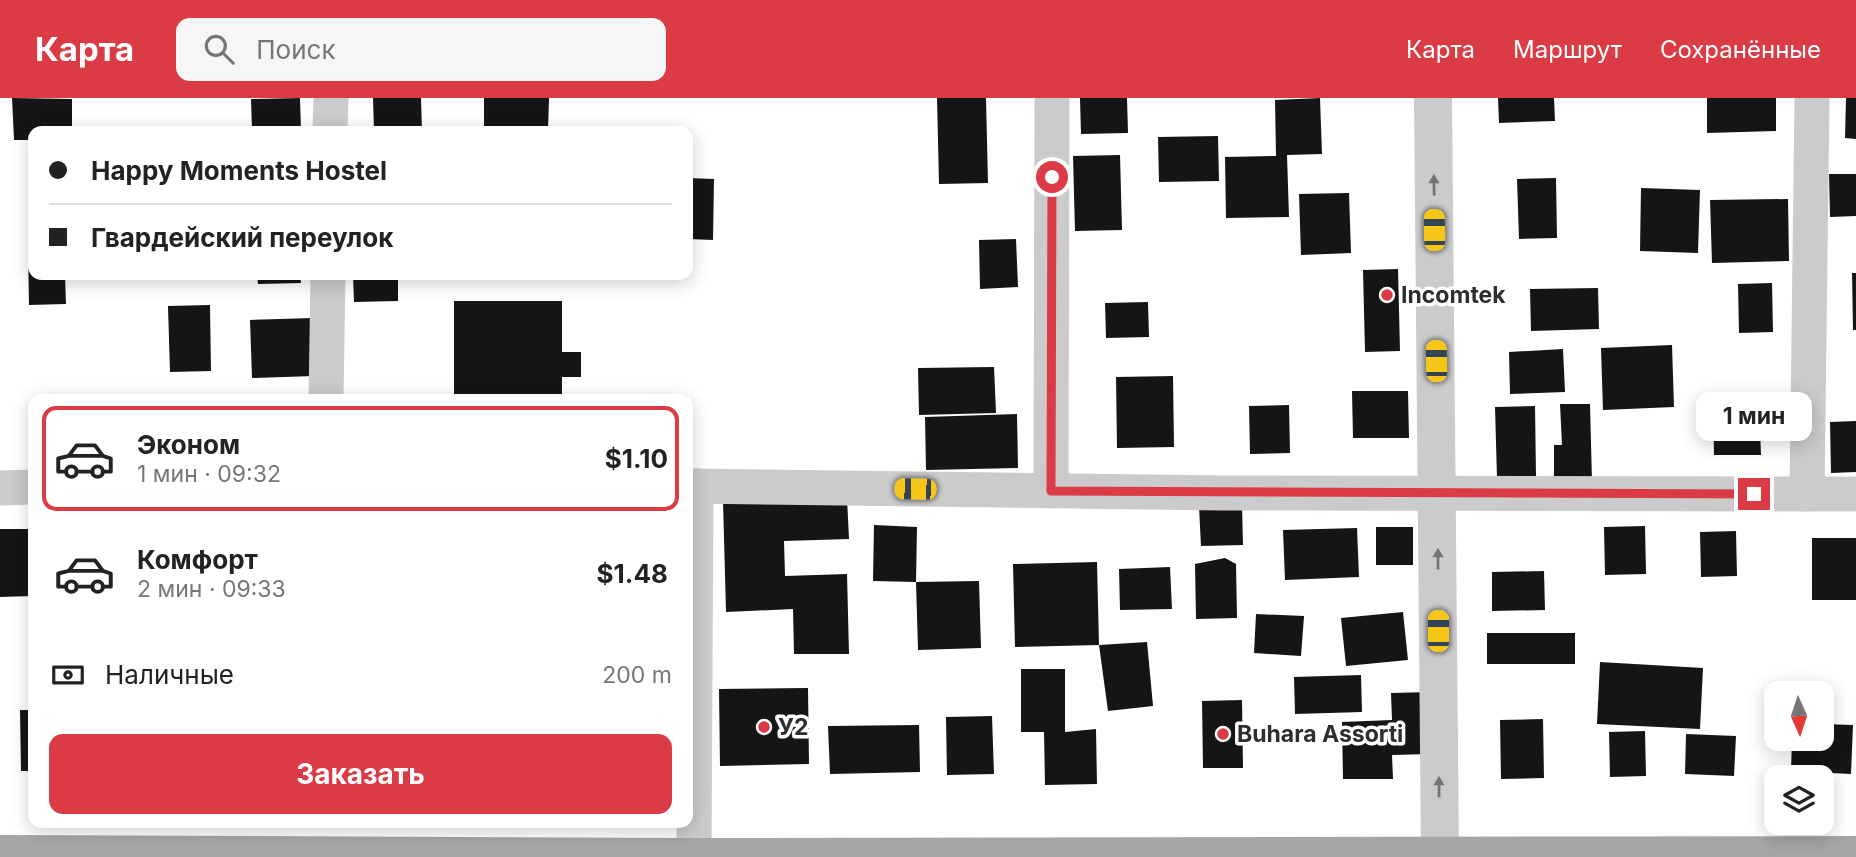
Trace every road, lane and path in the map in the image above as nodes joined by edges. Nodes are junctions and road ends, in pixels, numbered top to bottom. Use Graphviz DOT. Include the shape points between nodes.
graph roads {
  1 [pos="331,98"];
  2 [pos="1052,98"];
  3 [pos="1433,98"];
  4 [pos="1812,98"];
  5 [pos="330,126"];
  6 [pos="328,280"];
  7 [pos="326,394"];
  8 [pos="693,486"];
  9 [pos="28,487"];
  10 [pos="0,488"];
  11 [pos="1051,491"];
  12 [pos="1437,493"];
  13 [pos="1807,494"];
  14 [pos="1856,494"];
  15 [pos="693,672"];
  16 [pos="0,853"];
  17 [pos="1856,855"];
  18 [pos="1440,856"];
  19 [pos="694,857"];
  1 -- 5 [label="street"];
  2 -- 11 [label="street"];
  12 -- 3 [label="street, one-way"];
  4 -- 13 [label="street"];
  6 -- 7 [label="street"];
  8 -- 11 [label="street"];
  9 -- 10 [label="street"];
  11 -- 12 [label="street"];
  12 -- 13 [label="street"];
  18 -- 12 [label="street, one-way"];
  13 -- 14 [label="street"];
  15 -- 19 [label="street"];
  16 -- 19 [label="main road"];
  17 -- 18 [label="main road"];
  18 -- 19 [label="main road"];
}
